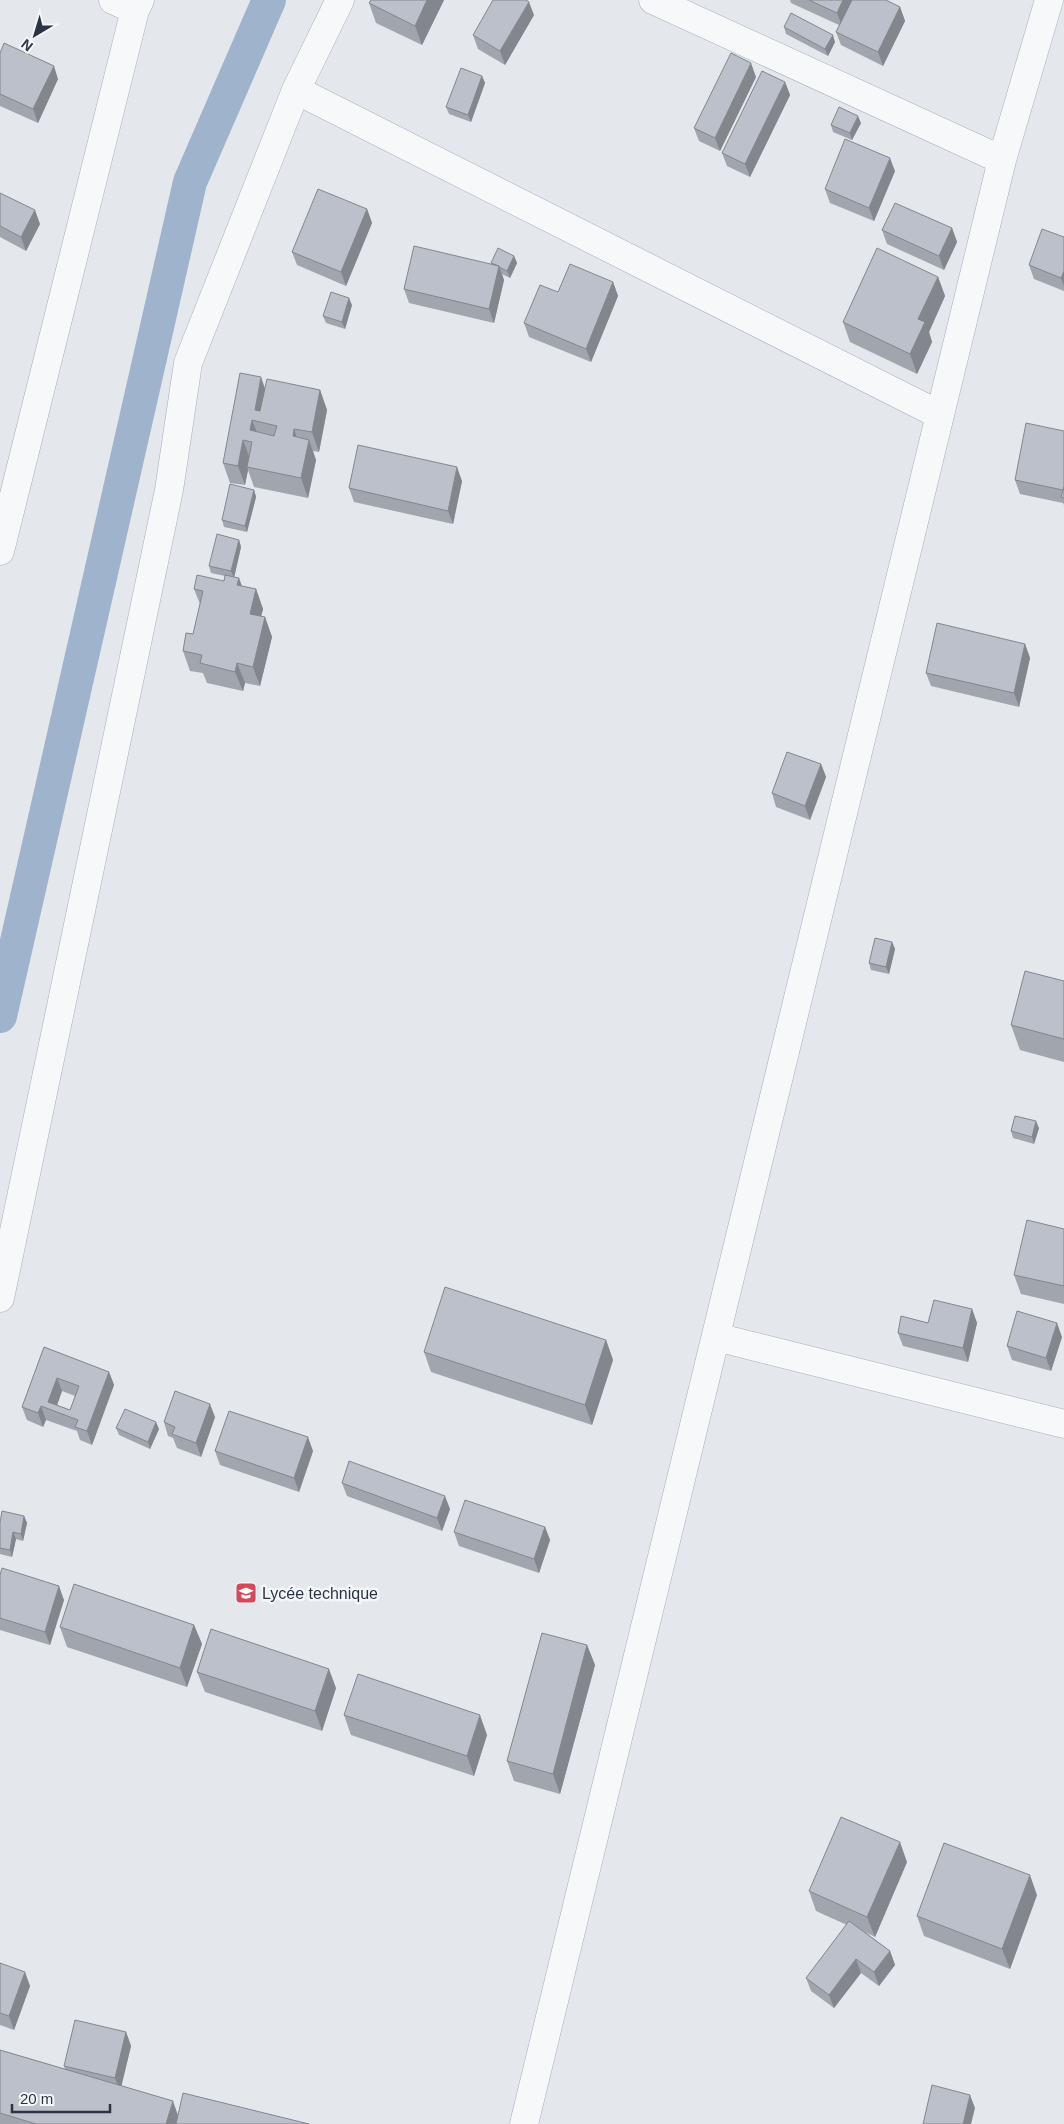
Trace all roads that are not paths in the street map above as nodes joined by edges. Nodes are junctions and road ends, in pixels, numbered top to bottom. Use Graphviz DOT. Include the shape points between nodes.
graph roads {
  1 [pos="340,0"];
  2 [pos="653,0"];
  3 [pos="1050,0"];
  4 [pos="129,3"];
  5 [pos="1064,5"];
  6 [pos="296,90"];
  7 [pos="1002,160"];
  8 [pos="940,415"];
  9 [pos="0,551"];
  10 [pos="0,1298"];
  11 [pos="716,1337"];
  12 [pos="1064,1424"];
  13 [pos="524,2124"];
  1 -- 6 [label="street"];
  2 -- 7 [label="street"];
  3 -- 5 [label="street"];
  3 -- 7 [label="street"];
  4 -- 9 [label="street"];
  6 -- 8 [label="street"];
  6 -- 10 [label="street" via="188,363 169,490"];
  7 -- 8 [label="street"];
  8 -- 11 [label="street"];
  11 -- 12 [label="street"];
  11 -- 13 [label="street"];
}
